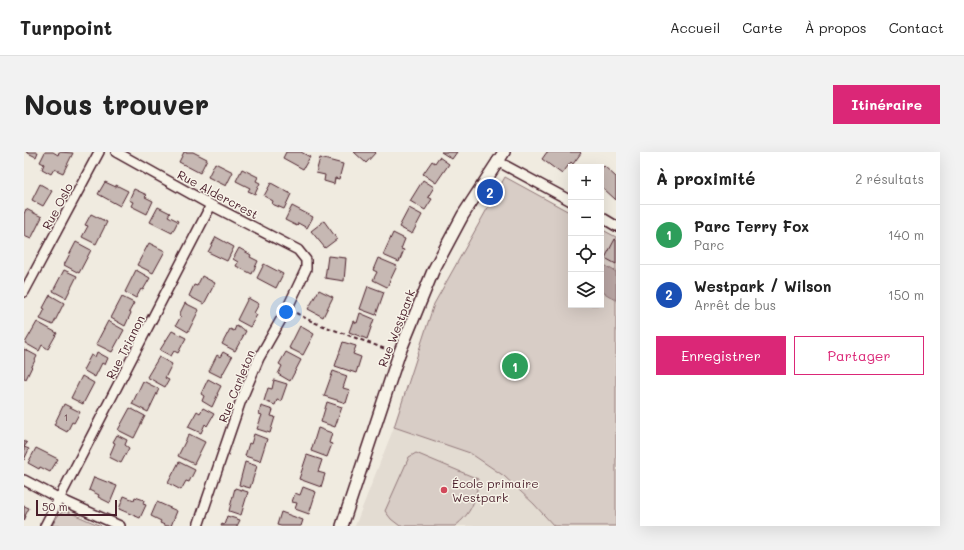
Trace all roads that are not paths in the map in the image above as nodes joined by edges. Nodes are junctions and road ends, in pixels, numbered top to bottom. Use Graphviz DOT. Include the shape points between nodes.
graph roads {
  1 [pos="99,152"];
  2 [pos="116,152"];
  3 [pos="500,156"];
  4 [pos="569,200"];
  5 [pos="211,205"];
  6 [pos="604,219"];
  7 [pos="616,226"];
  8 [pos="306,260"];
  9 [pos="24,292"];
  10 [pos="24,480"];
  11 [pos="60,499"];
  12 [pos="45,526"];
  13 [pos="120,526"];
  14 [pos="198,526"];
  15 [pos="342,526"];
  1 -- 9 [label="street, Rue Oslo"];
  2 -- 5 [label="street, Rue Aldercrest"];
  3 -- 4 [label="street"];
  3 -- 15 [label="street, Rue Westpark" via="463,215 427,284 399,354"];
  5 -- 8 [label="street, Rue Aldercrest" via="298,250"];
  5 -- 11 [label="street, Rue Trianon"];
  6 -- 7 [label="street"];
  8 -- 14 [label="street, Rue Carleton" via="306,269 259,358 240,403"];
  10 -- 11 [label="street"];
  11 -- 12 [label="street"];
  11 -- 13 [label="street"];
}
